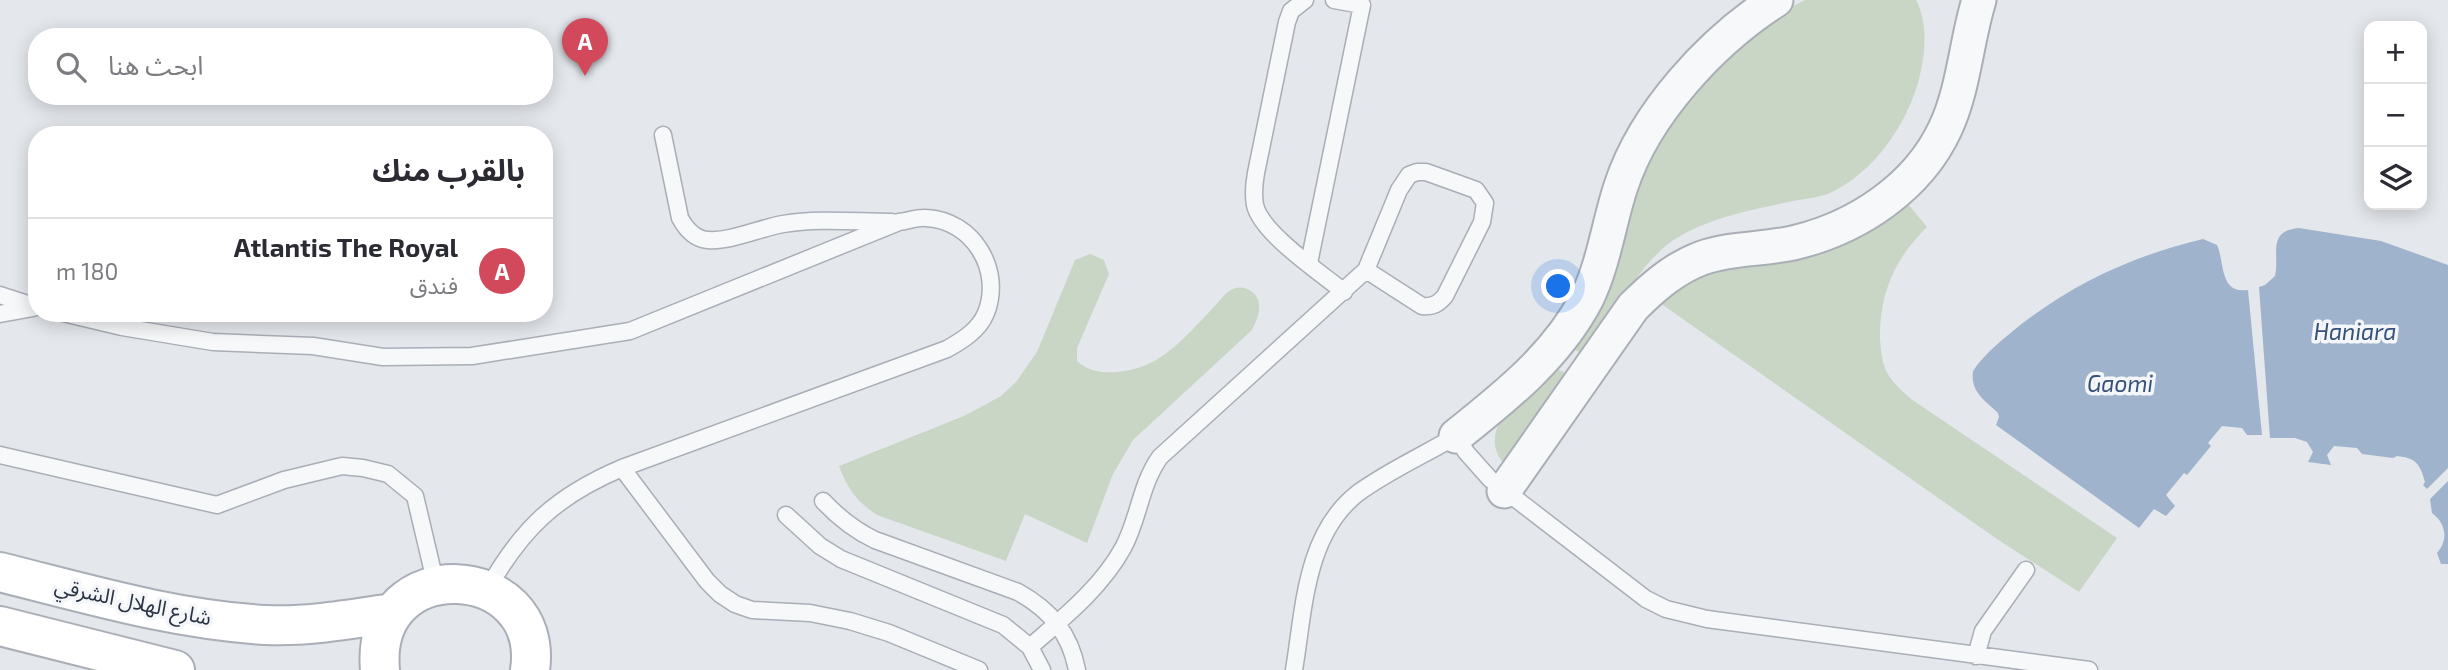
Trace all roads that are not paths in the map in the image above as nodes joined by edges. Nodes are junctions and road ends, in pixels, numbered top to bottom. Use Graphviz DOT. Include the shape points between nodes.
graph roads {
  1 [pos="1305,0"];
  2 [pos="1334,0"];
  3 [pos="1776,0"];
  4 [pos="1979,0"];
  5 [pos="663,135"];
  6 [pos="899,222"];
  7 [pos="1309,263"];
  8 [pos="1366,270"];
  9 [pos="1344,292"];
  10 [pos="0,295"];
  11 [pos="28,304"];
  12 [pos="28,309"];
  13 [pos="0,314"];
  14 [pos="101,322"];
  15 [pos="1551,350"];
  16 [pos="1587,374"];
  17 [pos="1456,436"];
  18 [pos="0,455"];
  19 [pos="622,468"];
  20 [pos="1504,491"];
  21 [pos="823,501"];
  22 [pos="786,515"];
  23 [pos="2026,570"];
  24 [pos="0,572"];
  25 [pos="436,585"];
  26 [pos="487,590"];
  27 [pos="393,613"];
  28 [pos="1058,622"];
  29 [pos="0,626"];
  30 [pos="524,626"];
  31 [pos="1030,648"];
  32 [pos="1976,656"];
  33 [pos="175,670"];
  34 [pos="380,670"];
  35 [pos="530,670"];
  36 [pos="559,670"];
  37 [pos="979,670"];
  38 [pos="1042,670"];
  39 [pos="1077,670"];
  40 [pos="1294,670"];
  41 [pos="2089,670"];
  1 -- 7 [label="lane" via="1291,11 1287,22 1253,190 1255,207 1269,230"];
  2 -- 7 [label="lane" via="1362,5"];
  3 -- 15 [label="street" via="1700,63 1643,139 1622,183 1587,297"];
  4 -- 16 [label="street" via="1946,128 1913,177 1869,213 1834,230 1796,242 1729,250 1676,270 1633,307"];
  5 -- 6 [label="lane" via="680,218 695,236 720,240 820,221"];
  6 -- 14 [label="lane" via="630,331 472,356 383,357 313,346 213,342"];
  6 -- 19 [label="lane" via="926,218 951,224 974,239 988,262 992,288 986,314 970,335 947,349"];
  7 -- 9 [label="lane"];
  8 -- 8 [label="lane" via="1409,175 1426,172 1469,186 1482,196 1482,222 1440,302 1422,306"];
  8 -- 9 [label="lane"];
  9 -- 28 [label="lane" via="1160,457 1146,480 1124,547 1110,569"];
  10 -- 11 [label="lane"];
  12 -- 13 [label="lane"];
  15 -- 16 [label="street"];
  15 -- 17 [label="street" via="1510,392"];
  16 -- 20 [label="street"];
  17 -- 20 [label="lane" via="1477,466"];
  17 -- 40 [label="lane" via="1358,493 1333,519 1311,569"];
  18 -- 25 [label="lane" via="217,505 284,480 342,466 388,474 415,496"];
  19 -- 26 [label="lane" via="580,488 527,530"];
  19 -- 37 [label="lane" via="707,581 735,604 850,621"];
  20 -- 32 [label="lane" via="1646,599 1666,609 1707,619"];
  21 -- 28 [label="lane" via="839,518 875,541 1018,592"];
  22 -- 31 [label="lane" via="841,559 1003,625"];
  23 -- 32 [label="lane" via="1983,631"];
  24 -- 27 [label="main road, شارع الهلال الشرقي" via="206,620 269,625"];
  25 -- 26 [label="main road" via="453,582"];
  25 -- 27 [label="main road"];
  26 -- 30 [label="main road" via="502,599"];
  27 -- 34 [label="main road" via="383,632"];
  28 -- 31 [label="lane"];
  28 -- 39 [label="lane"];
  29 -- 33 [label="main road"];
  30 -- 35 [label="main road"];
  30 -- 36 [label="main road"];
  31 -- 38 [label="lane"];
  32 -- 41 [label="lane"];
}
